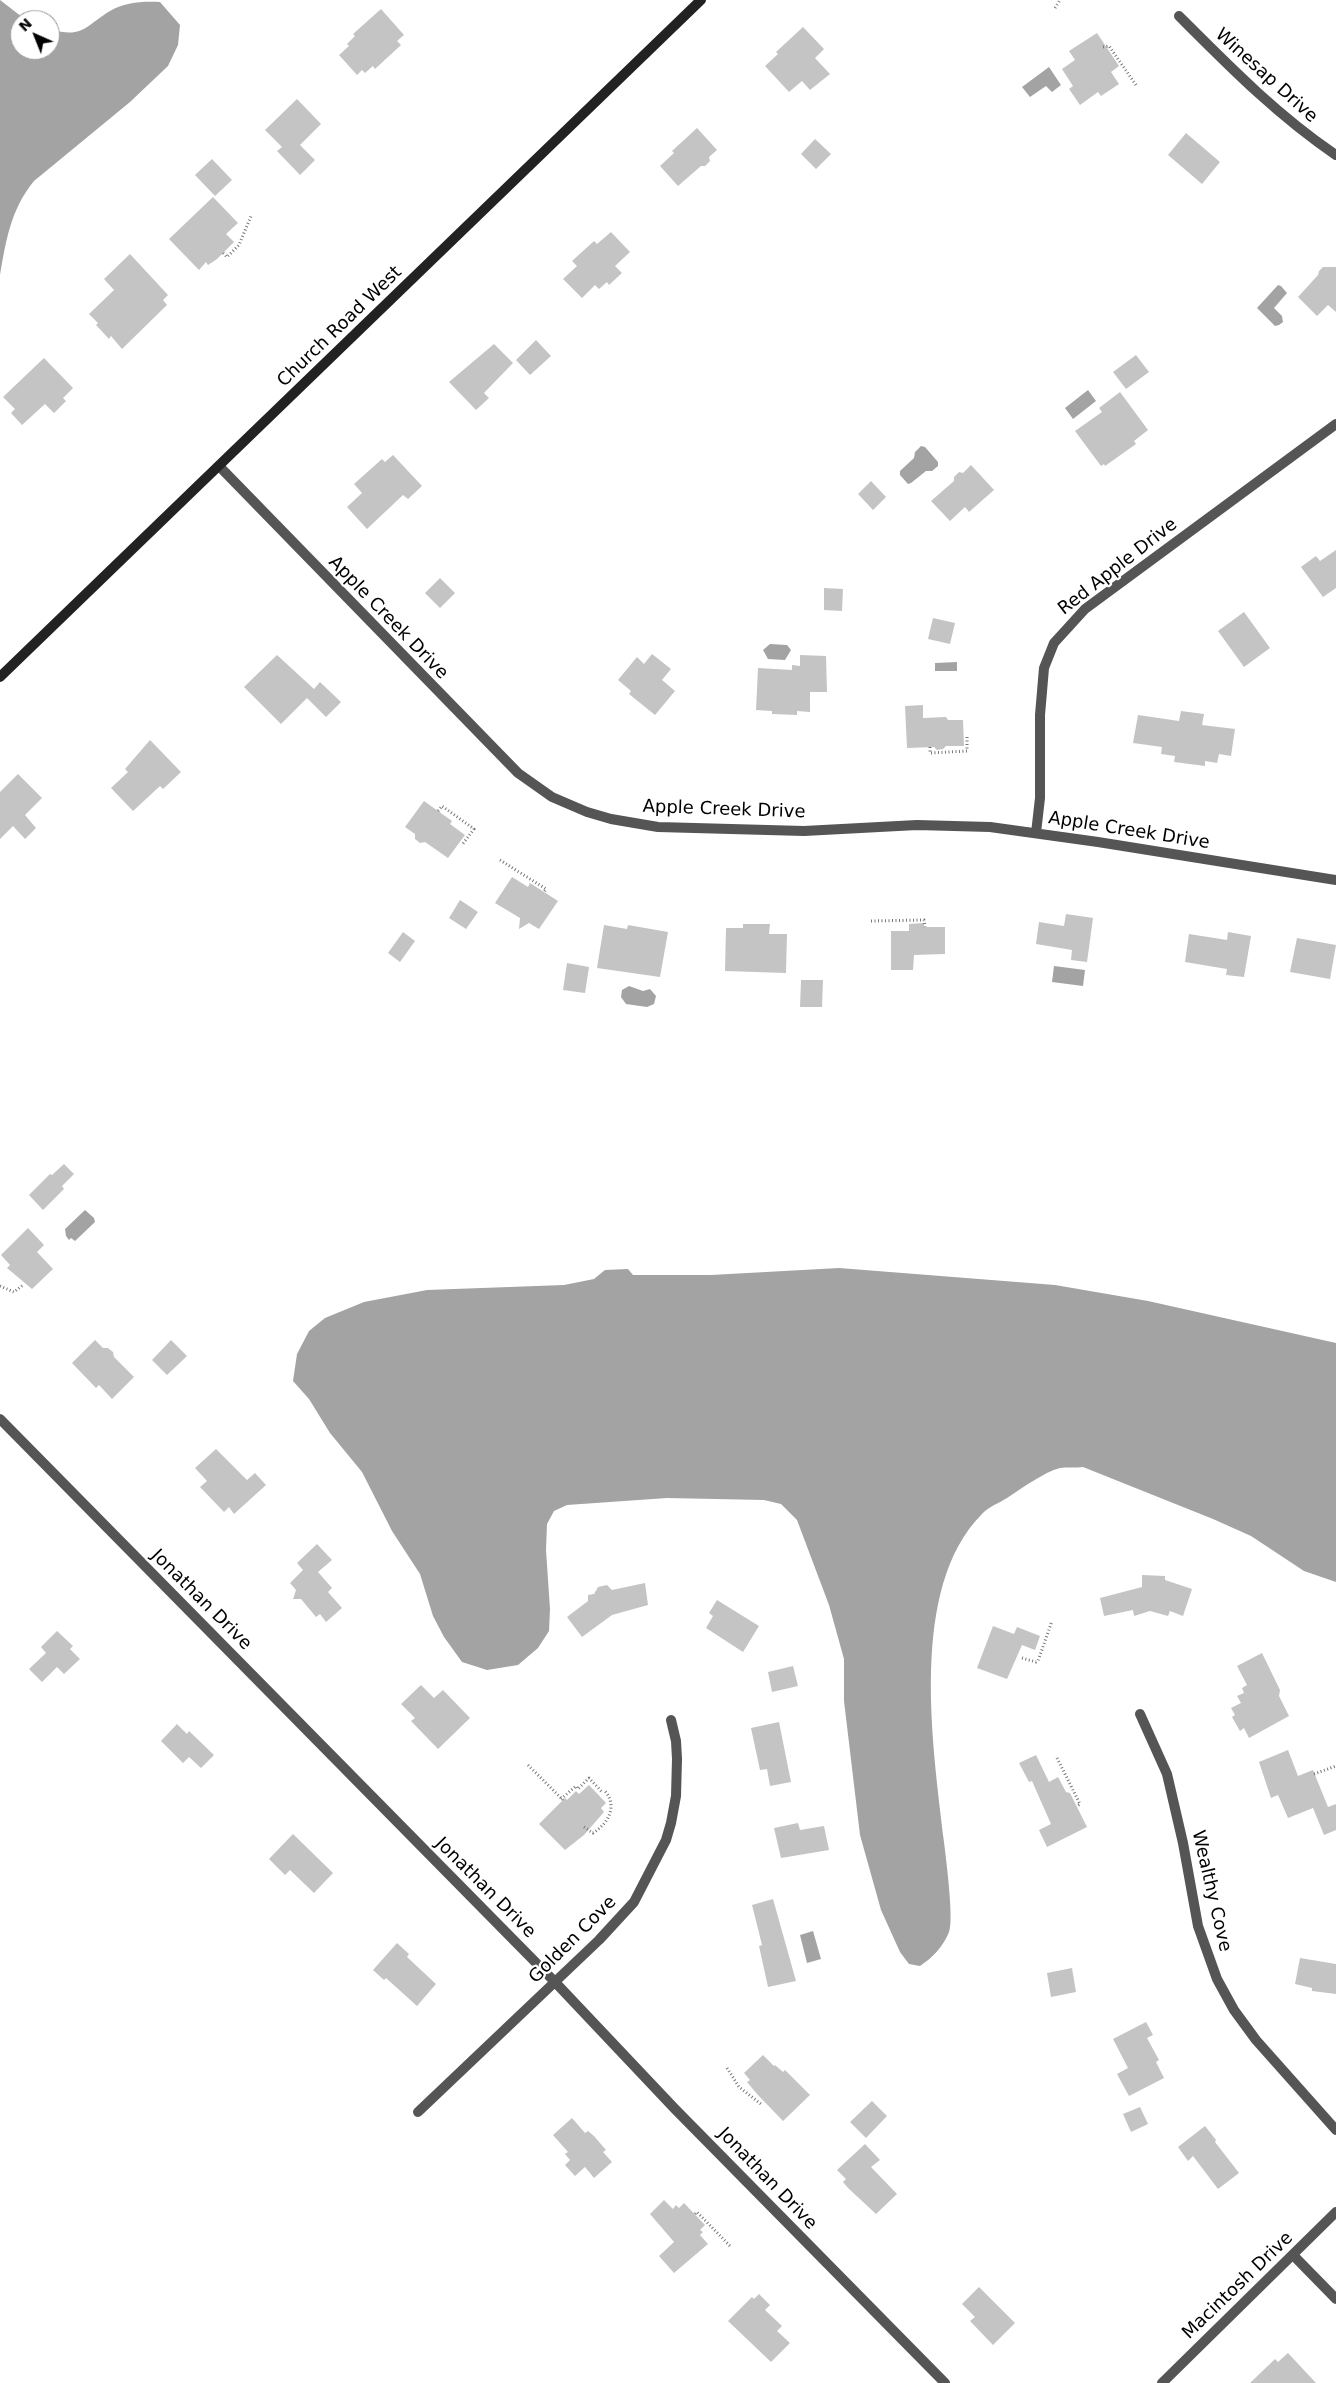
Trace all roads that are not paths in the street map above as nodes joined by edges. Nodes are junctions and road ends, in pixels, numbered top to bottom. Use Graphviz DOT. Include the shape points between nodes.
graph roads {
  1 [pos="702,0"];
  2 [pos="1179,16"];
  3 [pos="1336,155"];
  4 [pos="1336,424"];
  5 [pos="219,466"];
  6 [pos="0,677"];
  7 [pos="1036,833"];
  8 [pos="1336,880"];
  9 [pos="0,1418"];
  10 [pos="1140,1714"];
  11 [pos="671,1720"];
  12 [pos="554,1981"];
  13 [pos="418,2112"];
  14 [pos="1336,2130"];
  15 [pos="1336,2212"];
  16 [pos="1293,2255"];
  17 [pos="1336,2299"];
  18 [pos="945,2383"];
  19 [pos="1162,2383"];
  1 -- 5 [label="street, Church Road West"];
  2 -- 3 [label="street, Winesap Drive" via="1264,101"];
  4 -- 7 [label="street, Red Apple Drive" via="1085,608 1063,630 1048,655 1042,681 1040,798"];
  5 -- 6 [label="street, Church Road West"];
  5 -- 7 [label="street, Apple Creek Drive" via="496,753 539,790 569,805 611,819 683,828 804,831 955,825"];
  7 -- 8 [label="street, Apple Creek Drive"];
  9 -- 12 [label="street, Jonathan Drive"];
  10 -- 14 [label="street, Wealthy Cove" via="1166,1774 1198,1926 1217,1979 1250,2032"];
  11 -- 12 [label="street, Golden Cove" via="676,1741 677,1781 666,1840 634,1902"];
  12 -- 13 [label="street, Golden Cove"];
  12 -- 18 [label="street, Jonathan Drive" via="675,2109"];
  15 -- 16 [label="street, Macintosh Drive"];
  16 -- 17 [label="street"];
  16 -- 19 [label="street, Macintosh Drive"];
}
